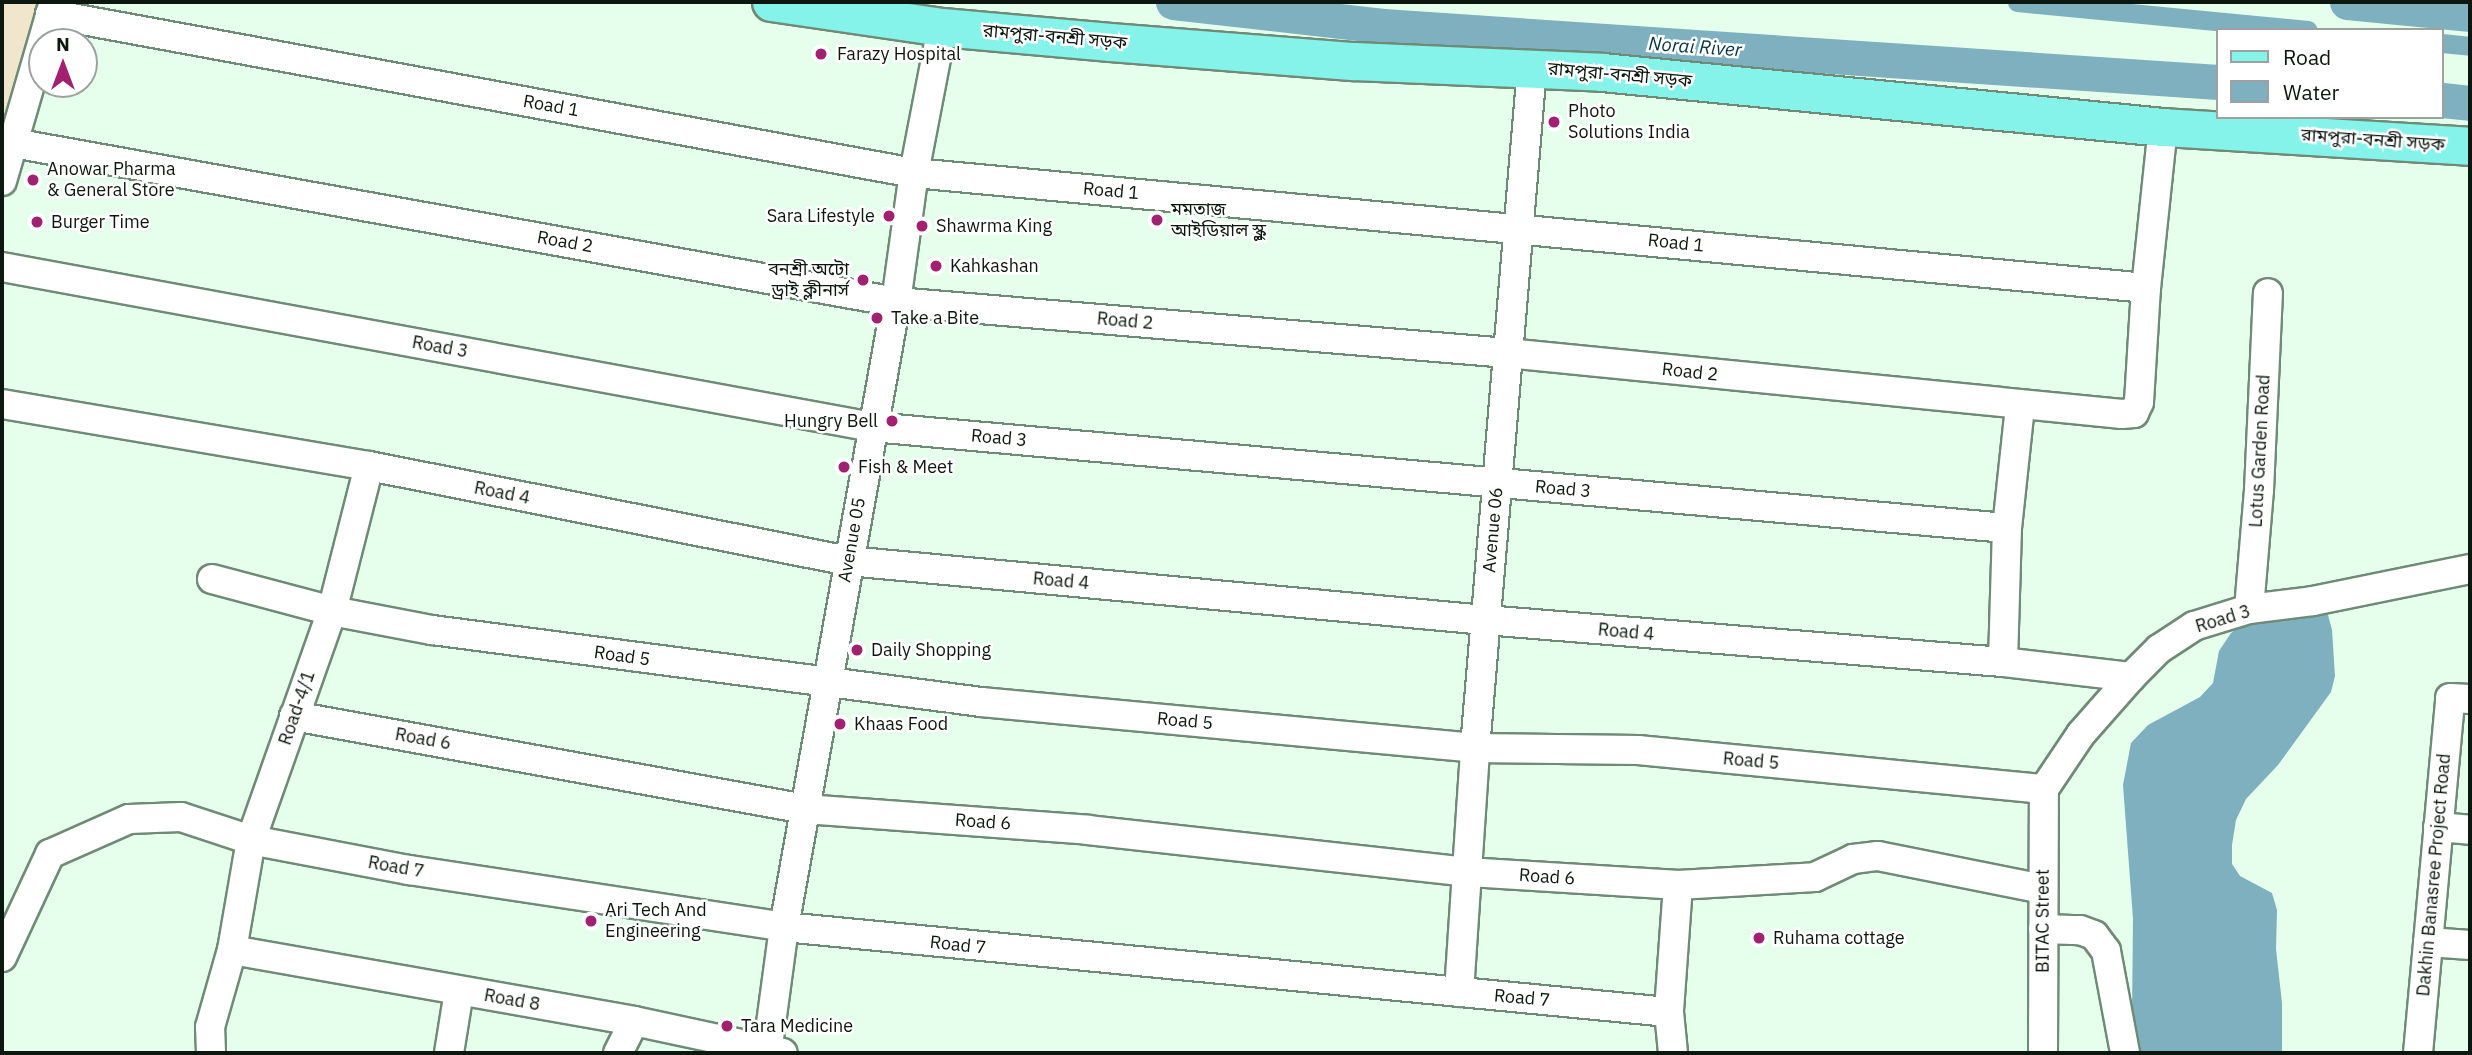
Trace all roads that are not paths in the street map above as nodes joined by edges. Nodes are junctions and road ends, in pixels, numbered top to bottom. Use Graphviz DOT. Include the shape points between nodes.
graph roads {
  1 [pos="771,2"];
  2 [pos="52,8"];
  3 [pos="942,27"];
  4 [pos="1532,68"];
  5 [pos="2163,127"];
  6 [pos="7,142"];
  7 [pos="2470,146"];
  8 [pos="914,173"];
  9 [pos="2,181"];
  10 [pos="1520,228"];
  11 [pos="2,267"];
  12 [pos="2146,289"];
  13 [pos="2268,293"];
  14 [pos="897,302"];
  15 [pos="1507,353"];
  16 [pos="2,404"];
  17 [pos="2020,406"];
  18 [pos="872,427"];
  19 [pos="369,466"];
  20 [pos="1496,484"];
  21 [pos="2007,528"];
  22 [pos="848,561"];
  23 [pos="2470,569"];
  24 [pos="212,579"];
  25 [pos="2249,609"];
  26 [pos="332,611"];
  27 [pos="1485,620"];
  28 [pos="2003,662"];
  29 [pos="2131,677"];
  30 [pos="828,684"];
  31 [pos="2460,698"];
  32 [pos="294,716"];
  33 [pos="1475,748"];
  34 [pos="2043,789"];
  35 [pos="805,809"];
  36 [pos="2438,827"];
  37 [pos="2470,830"];
  38 [pos="251,840"];
  39 [pos="1467,872"];
  40 [pos="1678,885"];
  41 [pos="2043,889"];
  42 [pos="784,927"];
  43 [pos="2043,929"];
  44 [pos="2428,942"];
  45 [pos="2470,945"];
  46 [pos="236,952"];
  47 [pos="2,957"];
  48 [pos="460,991"];
  49 [pos="1459,992"];
  50 [pos="1669,1012"];
  51 [pos="634,1021"];
  52 [pos="2425,1052"];
  53 [pos="211,1053"];
  54 [pos="449,1053"];
  55 [pos="618,1053"];
  56 [pos="772,1053"];
  57 [pos="1672,1053"];
  58 [pos="2043,1053"];
  59 [pos="2125,1053"];
  1 -- 3 [label="main road, রামপুরা-বনশ্রী সড়ক"];
  2 -- 6 [label="street"];
  2 -- 8 [label="street, Road 1"];
  3 -- 4 [label="main road, রামপুরা-বনশ্রী সড়ক" via="1354,61"];
  3 -- 8 [label="street, Avenue 05"];
  4 -- 5 [label="main road, রামপুরা-বনশ্রী সড়ক"];
  4 -- 10 [label="street, Avenue 06"];
  5 -- 7 [label="main road, রামপুরা-বনশ্রী সড়ক"];
  5 -- 12 [label="street"];
  6 -- 9 [label="street"];
  6 -- 14 [label="street, Road 2"];
  8 -- 10 [label="street, Road 1"];
  8 -- 14 [label="street, Avenue 05"];
  10 -- 12 [label="street, Road 1"];
  10 -- 15 [label="street, Avenue 06"];
  11 -- 18 [label="street, Road 3"];
  12 -- 17 [label="street, Road 2" via="2139,402 2134,413"];
  13 -- 25 [label="street, Lotus Garden Road"];
  14 -- 15 [label="street, Road 2"];
  14 -- 18 [label="street, Avenue 05"];
  15 -- 17 [label="street, Road 2"];
  15 -- 20 [label="street, Avenue 06"];
  16 -- 19 [label="street, Road 4"];
  17 -- 21 [label="street"];
  18 -- 20 [label="street, Road 3"];
  18 -- 22 [label="street, Avenue 05"];
  19 -- 22 [label="street, Road 4"];
  19 -- 26 [label="street, Road-4/1"];
  20 -- 21 [label="street, Road 3"];
  20 -- 27 [label="street, Avenue 06"];
  21 -- 28 [label="street"];
  22 -- 27 [label="street, Road 4"];
  22 -- 30 [label="street, Avenue 05"];
  23 -- 25 [label="street, Road 3" via="2313,601"];
  24 -- 26 [label="street, Road 5"];
  25 -- 29 [label="street, Road 3" via="2194,626 2159,649"];
  26 -- 30 [label="street, Road 5" via="432,630"];
  26 -- 32 [label="street, Road-4/1"];
  27 -- 28 [label="street, Road 4"];
  27 -- 33 [label="street, Avenue 06"];
  28 -- 29 [label="street, Road 4"];
  29 -- 34 [label="street, Road 3" via="2081,734"];
  30 -- 33 [label="street, Road 5"];
  30 -- 35 [label="street, Avenue 05"];
  31 -- 36 [label="street, Dakhin Banasree Project Road"];
  32 -- 35 [label="street, Road 6"];
  32 -- 38 [label="street, Road-4/1"];
  33 -- 34 [label="street, Road 5" via="1637,750"];
  33 -- 39 [label="street, Avenue 06"];
  34 -- 41 [label="street, BITAC Street"];
  35 -- 39 [label="street, Road 6" via="1088,830"];
  35 -- 42 [label="street, Avenue 05"];
  36 -- 37 [label="street"];
  36 -- 44 [label="street, Dakhin Banasree Project Road"];
  38 -- 42 [label="street, Road 7" via="409,870"];
  38 -- 46 [label="street, Road-4/1"];
  38 -- 47 [label="street, Road 7" via="181,817 129,819 50,854"];
  39 -- 40 [label="street, Road 6"];
  39 -- 49 [label="street, Avenue 06"];
  40 -- 41 [label="street, Road 6" via="1815,877 1853,859 1878,856"];
  40 -- 50 [label="street"];
  41 -- 43 [label="street, BITAC Street"];
  42 -- 49 [label="street, Road 7"];
  42 -- 56 [label="street, Avenue 05"];
  43 -- 58 [label="street, BITAC Street"];
  43 -- 59 [label="street" via="2080,930 2094,935 2106,950"];
  44 -- 45 [label="street"];
  44 -- 52 [label="street, Dakhin Banasree Project Road"];
  46 -- 48 [label="street, Road 8"];
  46 -- 53 [label="street, Road-4/1" via="210,1027"];
  48 -- 51 [label="street, Road 8"];
  48 -- 54 [label="street"];
  49 -- 50 [label="street, Road 7"];
  50 -- 57 [label="street"];
  51 -- 55 [label="street"];
  51 -- 56 [label="street, Road 8"];
}
